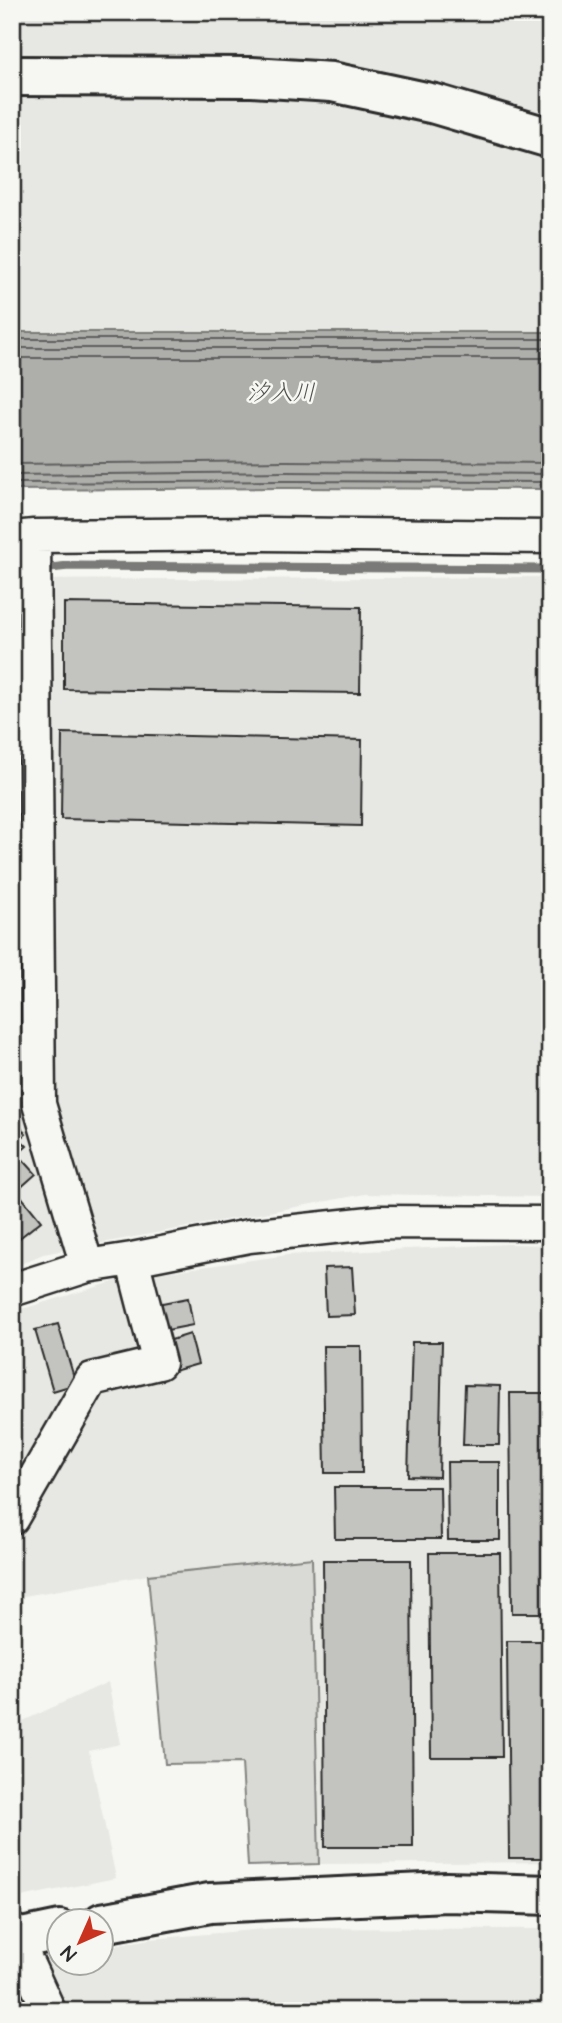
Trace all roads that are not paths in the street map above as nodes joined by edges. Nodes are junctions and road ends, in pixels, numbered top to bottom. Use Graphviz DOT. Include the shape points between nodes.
graph roads {
  1 [pos="12,76"];
  2 [pos="550,138"];
  3 [pos="23,537"];
  4 [pos="550,537"];
  5 [pos="550,1223"];
  6 [pos="132,1259"];
  7 [pos="87,1266"];
  8 [pos="12,1290"];
  9 [pos="12,1518"];
  10 [pos="550,1895"];
  11 [pos="116,1920"];
  12 [pos="46,1932"];
  13 [pos="13,1936"];
  14 [pos="49,2011"];
  1 -- 2 [label="street" via="332,82 435,104"];
  3 -- 4 [label="street"];
  3 -- 7 [label="street" via="34,583 39,1104"];
  5 -- 6 [label="street" via="380,1222 249,1236"];
  6 -- 7 [label="street"];
  6 -- 9 [label="street" via="159,1363 92,1379"];
  7 -- 8 [label="street"];
  10 -- 11 [label="street" via="447,1892 210,1903"];
  12 -- 13 [label="street"];
  13 -- 14 [label="street"];
}
